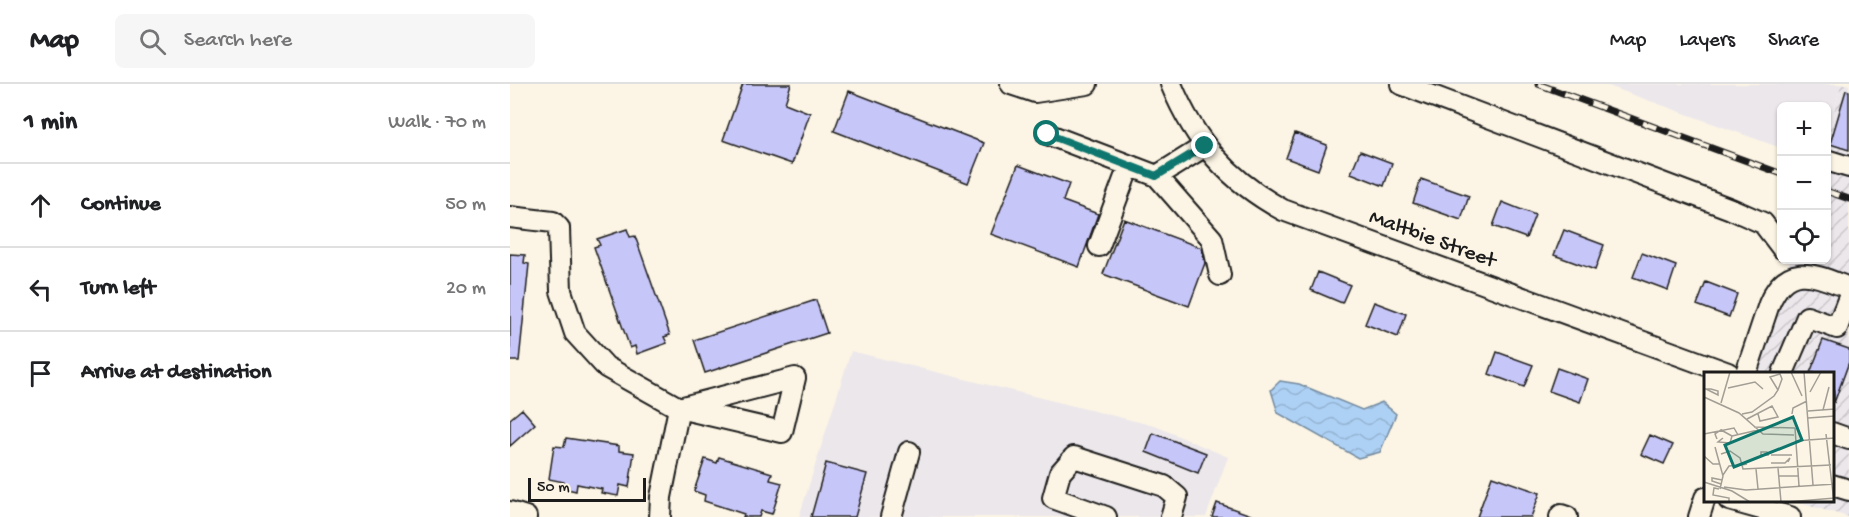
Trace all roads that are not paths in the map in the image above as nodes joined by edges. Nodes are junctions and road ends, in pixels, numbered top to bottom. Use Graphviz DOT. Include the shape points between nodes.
graph roads {
  1 [pos="1011,84"];
  2 [pos="1087,84"];
  3 [pos="1171,84"];
  4 [pos="1401,84"];
  5 [pos="1047,134"];
  6 [pos="1205,146"];
  7 [pos="1831,161"];
  8 [pos="1130,166"];
  9 [pos="1849,167"];
  10 [pos="1156,176"];
  11 [pos="510,217"];
  12 [pos="1777,242"];
  13 [pos="1099,246"];
  14 [pos="1789,268"];
  15 [pos="1220,275"];
  16 [pos="1849,288"];
  17 [pos="1849,297"];
  18 [pos="1843,330"];
  19 [pos="1725,372"];
  20 [pos="1746,372"];
  21 [pos="1783,372"];
  22 [pos="679,408"];
  23 [pos="1834,433"];
  24 [pos="1849,439"];
  25 [pos="909,453"];
  26 [pos="1834,485"];
  27 [pos="1849,489"];
  28 [pos="1704,501"];
  29 [pos="1732,502"];
  30 [pos="510,512"];
  31 [pos="526,517"];
  32 [pos="660,517"];
  33 [pos="891,517"];
  34 [pos="1106,517"];
  35 [pos="1171,517"];
  36 [pos="1560,517"];
  37 [pos="1567,517"];
  38 [pos="1699,517"];
  39 [pos="1790,517"];
  1 -- 2 [label="street" via="1035,92"];
  3 -- 6 [label="street, Maltbie Street"];
  4 -- 12 [label="street" via="1731,209 1763,224"];
  5 -- 8 [label="street"];
  6 -- 10 [label="street"];
  6 -- 19 [label="street, Maltbie Street" via="1247,189 1283,210"];
  7 -- 9 [label="street"];
  8 -- 10 [label="street"];
  8 -- 13 [label="street"];
  10 -- 15 [label="street" via="1212,239"];
  11 -- 22 [label="street" via="553,222 559,228 561,291 575,333 606,368"];
  14 -- 16 [label="street"];
  14 -- 20 [label="street" via="1773,294"];
  17 -- 18 [label="street"];
  18 -- 21 [label="street" via="1807,317"];
  22 -- 22 [label="street" via="782,432 795,378 690,406"];
  22 -- 32 [label="street"];
  23 -- 24 [label="street"];
  25 -- 33 [label="street"];
  26 -- 27 [label="street"];
  28 -- 38 [label="street"];
  29 -- 39 [label="street"];
  30 -- 31 [label="street"];
  34 -- 35 [label="street" via="1053,498 1060,473 1074,457 1164,486 1177,497"];
  36 -- 37 [label="street"];
}
